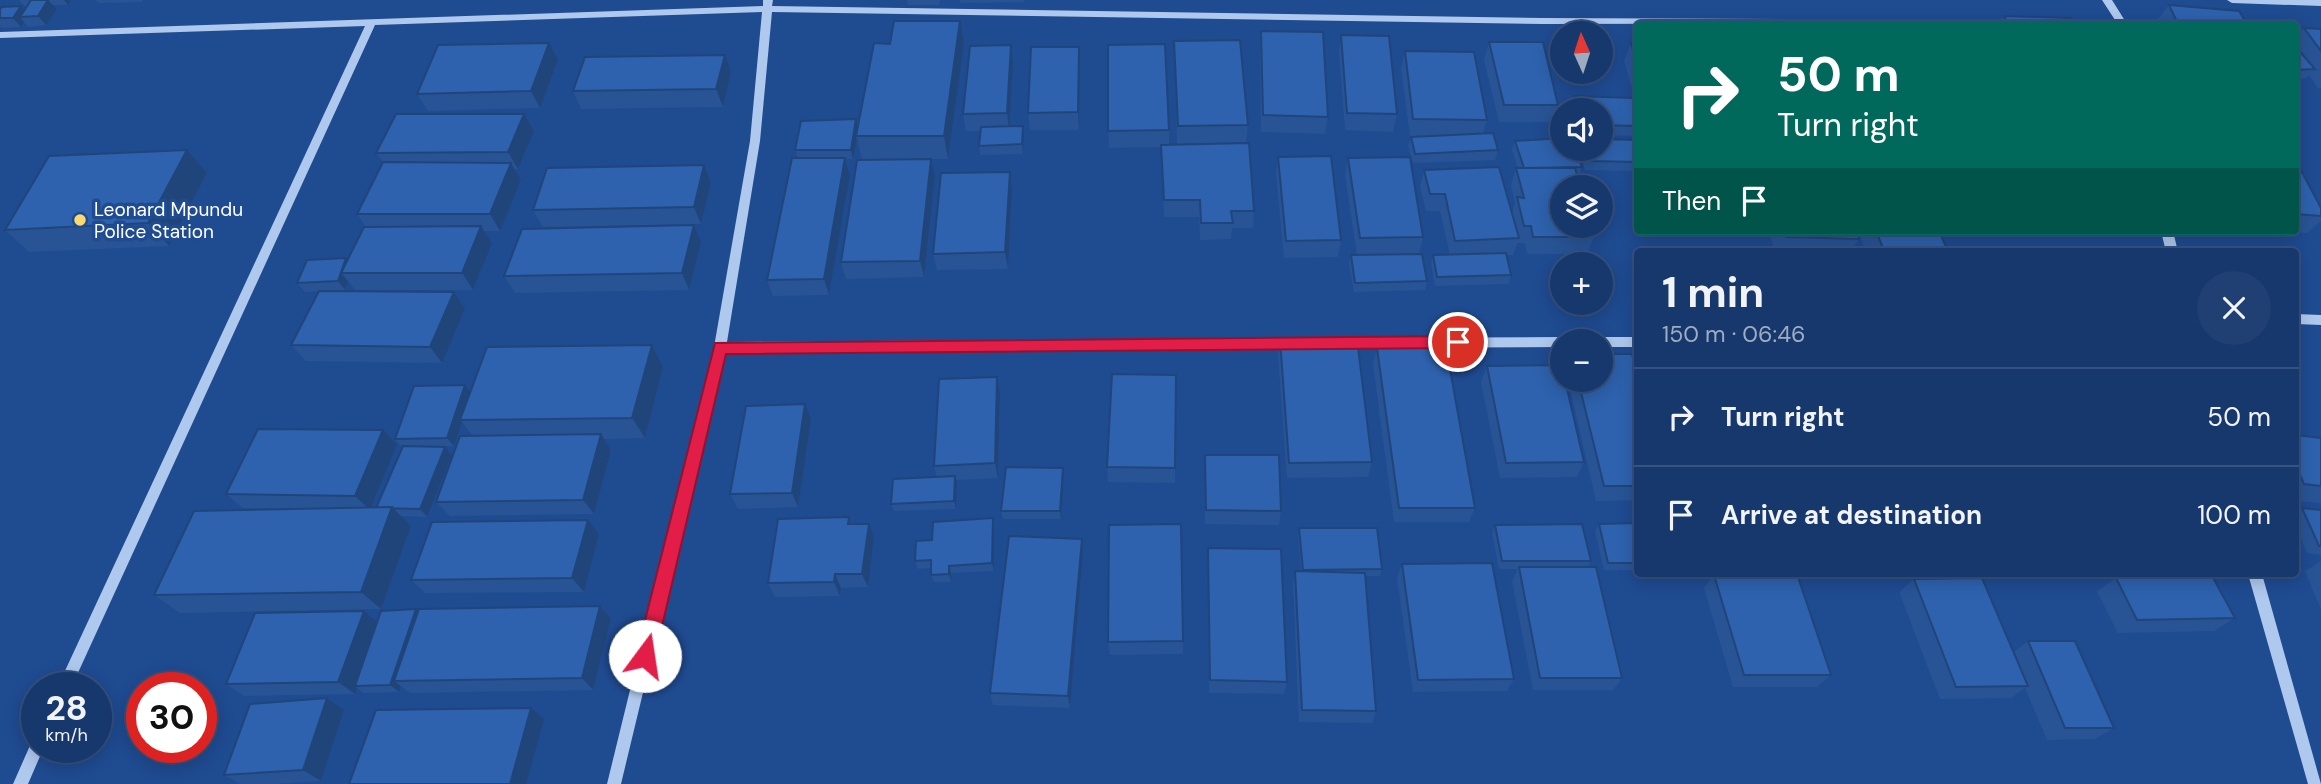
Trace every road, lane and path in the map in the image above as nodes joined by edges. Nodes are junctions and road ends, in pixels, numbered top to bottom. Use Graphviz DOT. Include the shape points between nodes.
graph roads {
  1 [pos="2107,0"];
  2 [pos="2232,0"];
  3 [pos="2321,3"];
  4 [pos="767,5"];
  5 [pos="1634,21"];
  6 [pos="2120,21"];
  7 [pos="371,24"];
  8 [pos="0,35"];
  9 [pos="2299,319"];
  10 [pos="2321,320"];
  11 [pos="1550,342"];
  12 [pos="1613,342"];
  13 [pos="1634,342"];
  14 [pos="1303,343"];
  15 [pos="1331,343"];
  16 [pos="720,347"];
  17 [pos="2256,577"];
  18 [pos="71,672"];
  19 [pos="29,763"];
  20 [pos="2316,779"];
  21 [pos="20,784"];
  22 [pos="614,784"];
  1 -- 6 [label="street"];
  2 -- 3 [label="street"];
  4 -- 5 [label="street"];
  4 -- 7 [label="street"];
  4 -- 16 [label="street" via="755,141"];
  7 -- 8 [label="street"];
  7 -- 18 [label="street"];
  9 -- 10 [label="street"];
  11 -- 15 [label="street"];
  12 -- 13 [label="street"];
  14 -- 16 [label="street"];
  16 -- 22 [label="street"];
  17 -- 20 [label="street"];
  19 -- 21 [label="street"];
}
